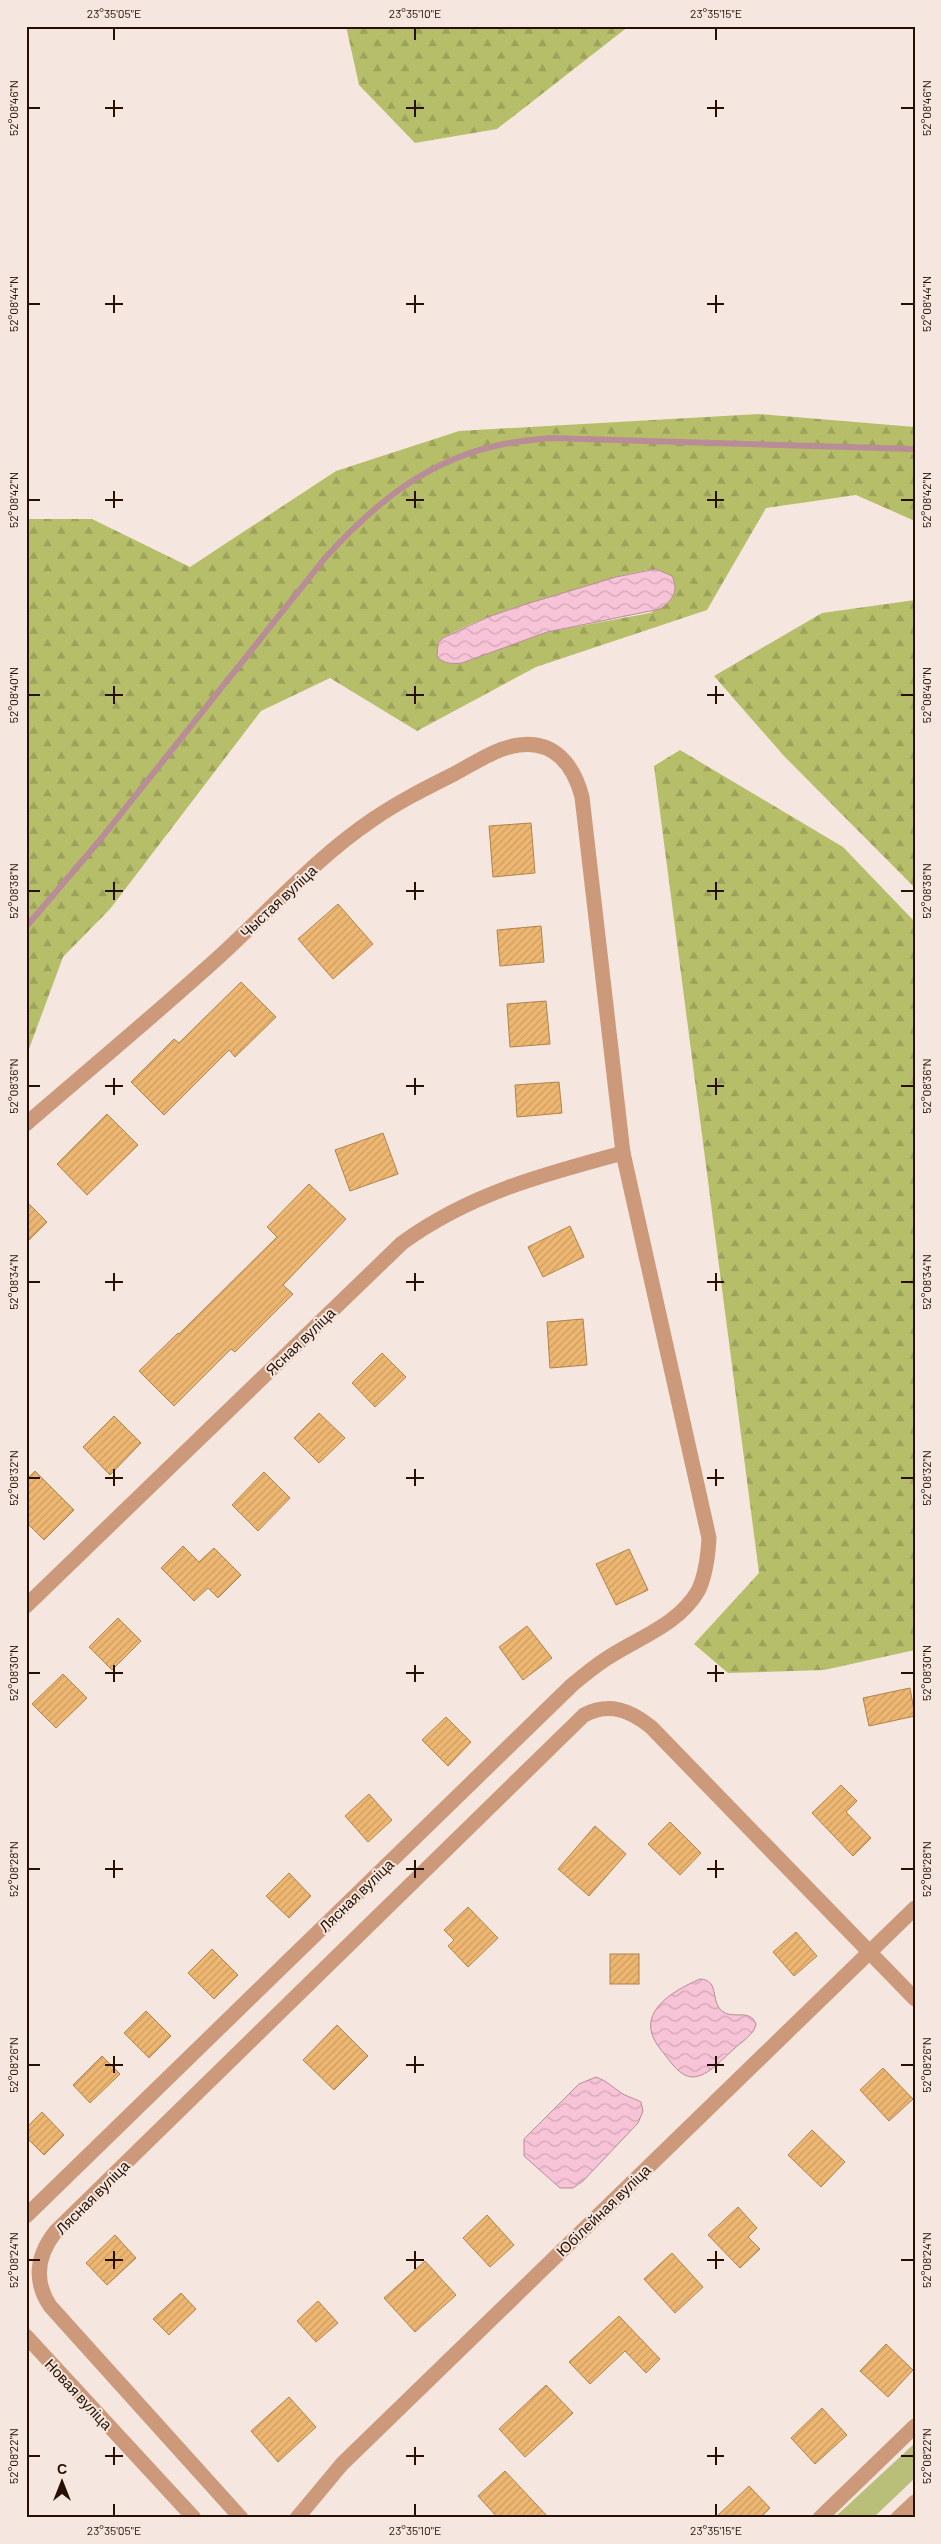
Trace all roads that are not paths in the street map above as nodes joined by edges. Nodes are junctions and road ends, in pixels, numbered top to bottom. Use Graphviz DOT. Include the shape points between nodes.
graph roads {
  1 [pos="26,1124"];
  2 [pos="623,1153"];
  3 [pos="26,1606"];
  4 [pos="915,1908"];
  5 [pos="870,1950"];
  6 [pos="915,1999"];
  7 [pos="26,2216"];
  8 [pos="26,2336"];
  9 [pos="915,2426"];
  10 [pos="915,2502"];
  11 [pos="194,2518"];
  12 [pos="241,2518"];
  13 [pos="297,2518"];
  14 [pos="820,2518"];
  15 [pos="898,2518"];
  1 -- 2 [label="street, Чыстая вуліца" via="371,820 507,748 535,745 562,757 578,781 582,797"];
  2 -- 3 [label="street, Ясная вуліца" via="551,1172 490,1193 442,1216 402,1243"];
  2 -- 7 [label="street, Лясная вуліца" via="670,1370 707,1520 708,1556 698,1590 674,1619 609,1657 572,1685"];
  4 -- 5 [label="street, Юбілейная вуліца"];
  5 -- 6 [label="street, Лясная вуліца"];
  5 -- 12 [label="street, Лясная вуліца" via="651,1727 618,1708 593,1710 575,1722 56,2231 42,2251 40,2285 50,2306"];
  5 -- 13 [label="street, Юбілейная вуліца" via="342,2464"];
  8 -- 11 [label="street, Новая вуліца"];
  9 -- 14 [label="street"];
  10 -- 15 [label="street"];
}
